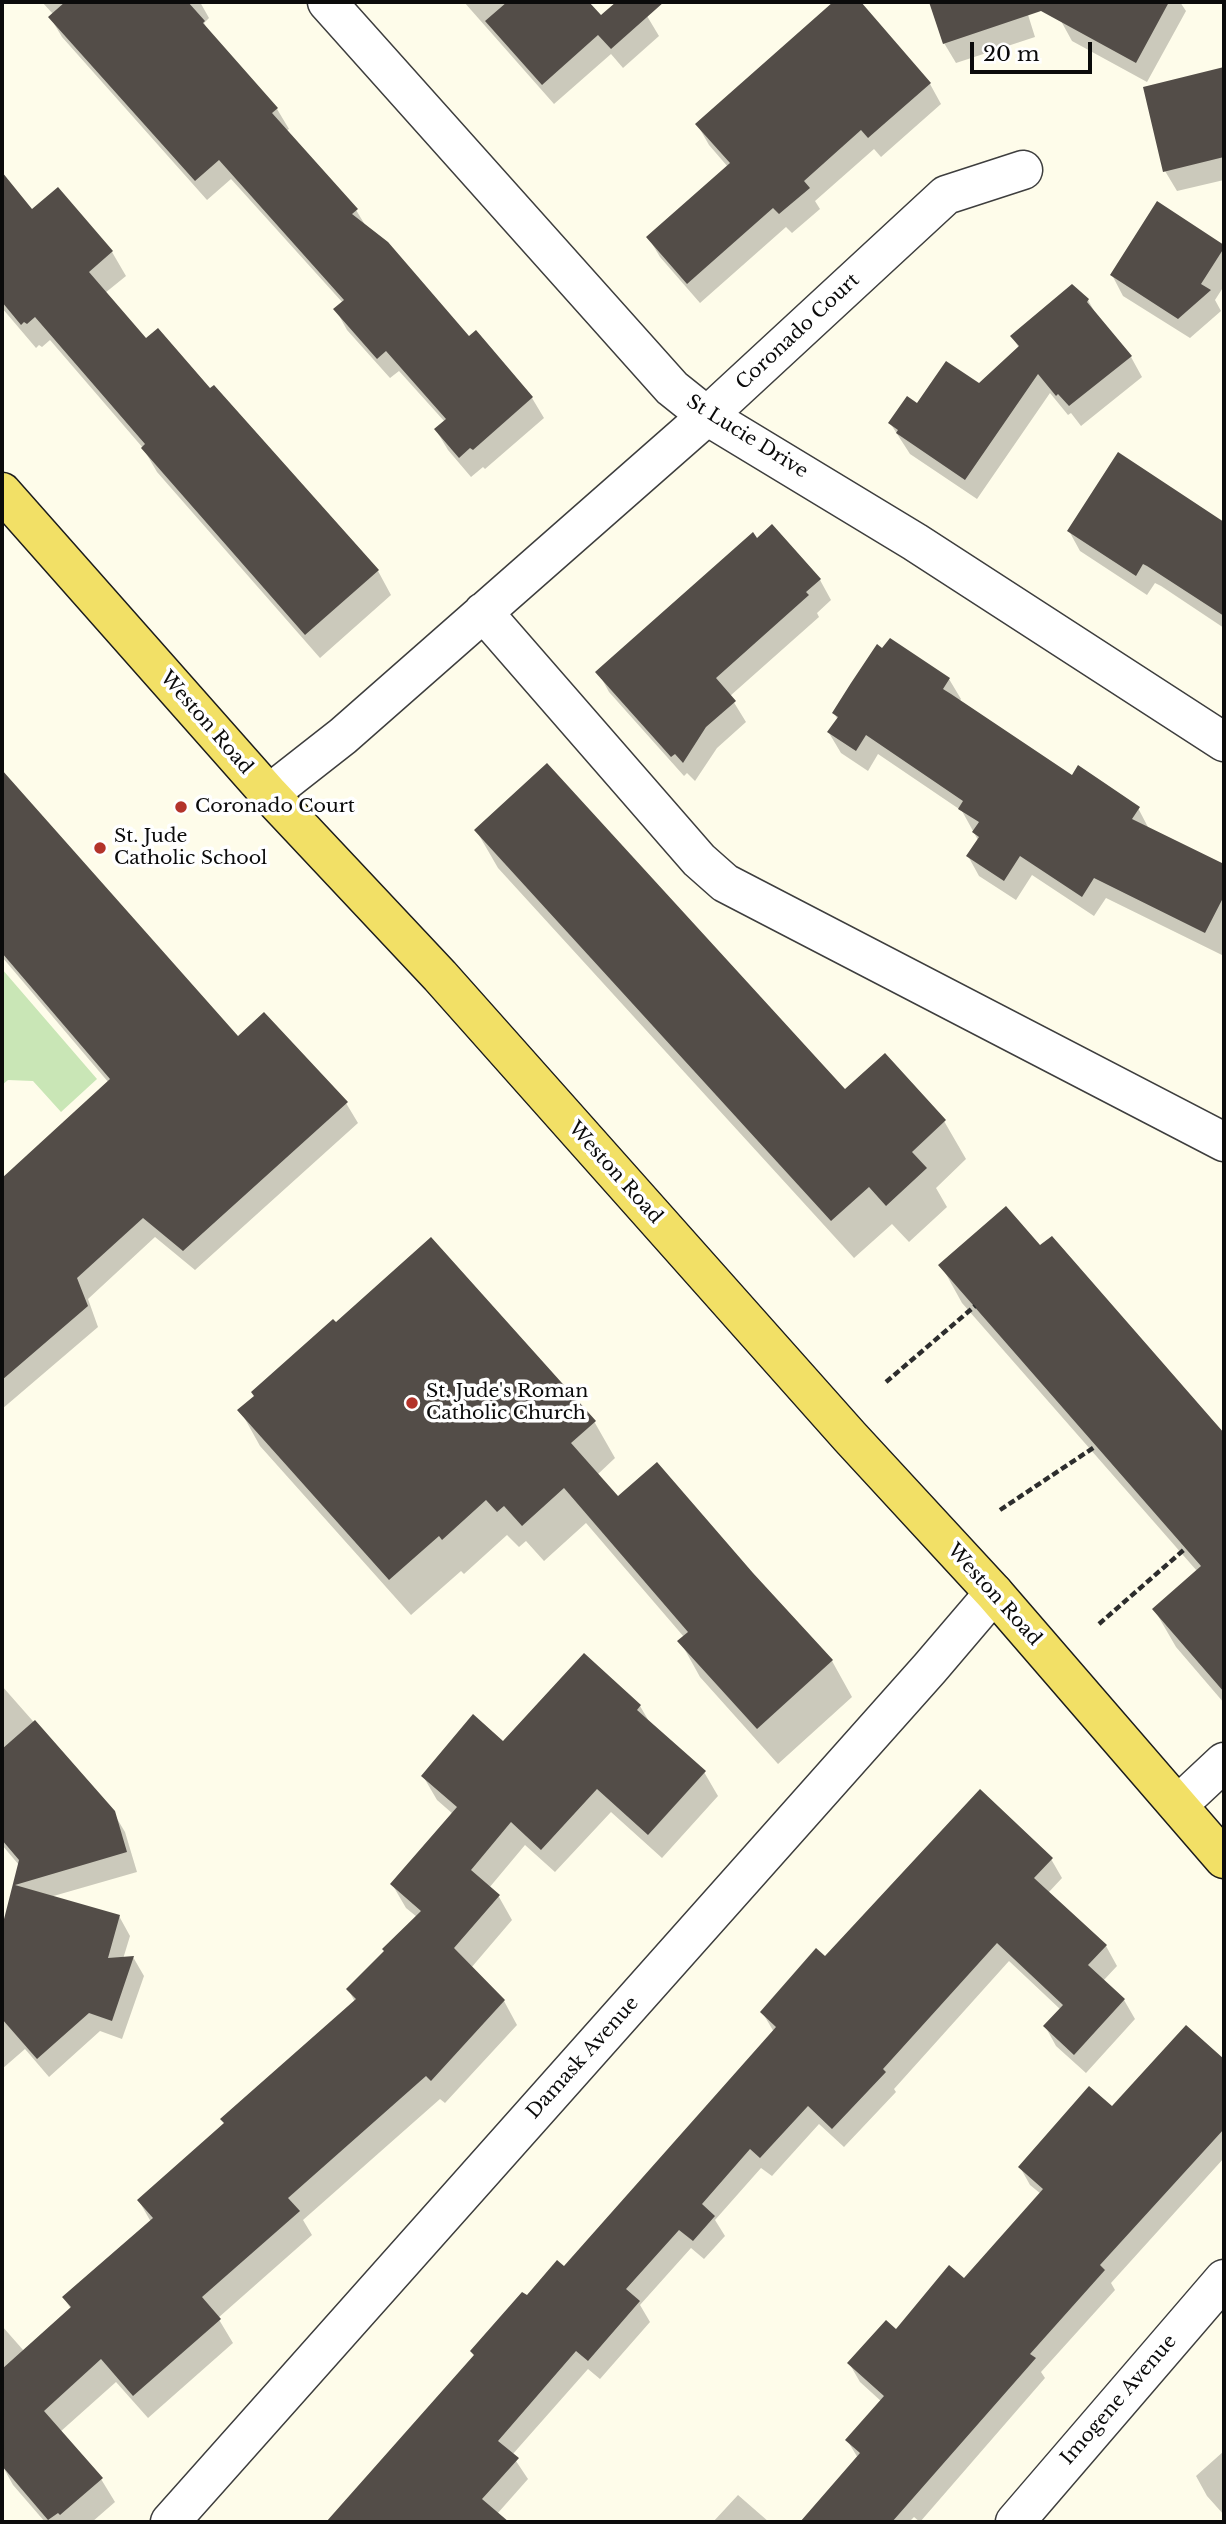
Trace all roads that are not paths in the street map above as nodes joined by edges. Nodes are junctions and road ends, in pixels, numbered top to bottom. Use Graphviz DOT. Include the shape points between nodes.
graph roads {
  1 [pos="327,2"];
  2 [pos="1023,170"];
  3 [pos="707,416"];
  4 [pos="2,492"];
  5 [pos="482,612"];
  6 [pos="1224,742"];
  7 [pos="270,794"];
  8 [pos="1224,1142"];
  9 [pos="994,1593"];
  10 [pos="1224,1762"];
  11 [pos="1178,1805"];
  12 [pos="1224,1859"];
  13 [pos="1224,2279"];
  14 [pos="170,2522"];
  15 [pos="1014,2522"];
  1 -- 3 [label="street, St Lucie Drive" via="672,388"];
  2 -- 3 [label="street, Coronado Court" via="946,195"];
  3 -- 5 [label="street, Coronado Court"];
  3 -- 6 [label="street, St Lucie Drive" via="915,542"];
  4 -- 7 [label="main road, Weston Road"];
  5 -- 7 [label="street, Coronado Court" via="343,736"];
  5 -- 8 [label="street" via="699,860 725,883"];
  7 -- 9 [label="main road, Weston Road" via="440,976"];
  9 -- 11 [label="main road, Weston Road"];
  9 -- 14 [label="street, Damask Avenue"];
  10 -- 11 [label="street"];
  11 -- 12 [label="main road, Weston Road"];
  13 -- 15 [label="street, Imogene Avenue"];
}
